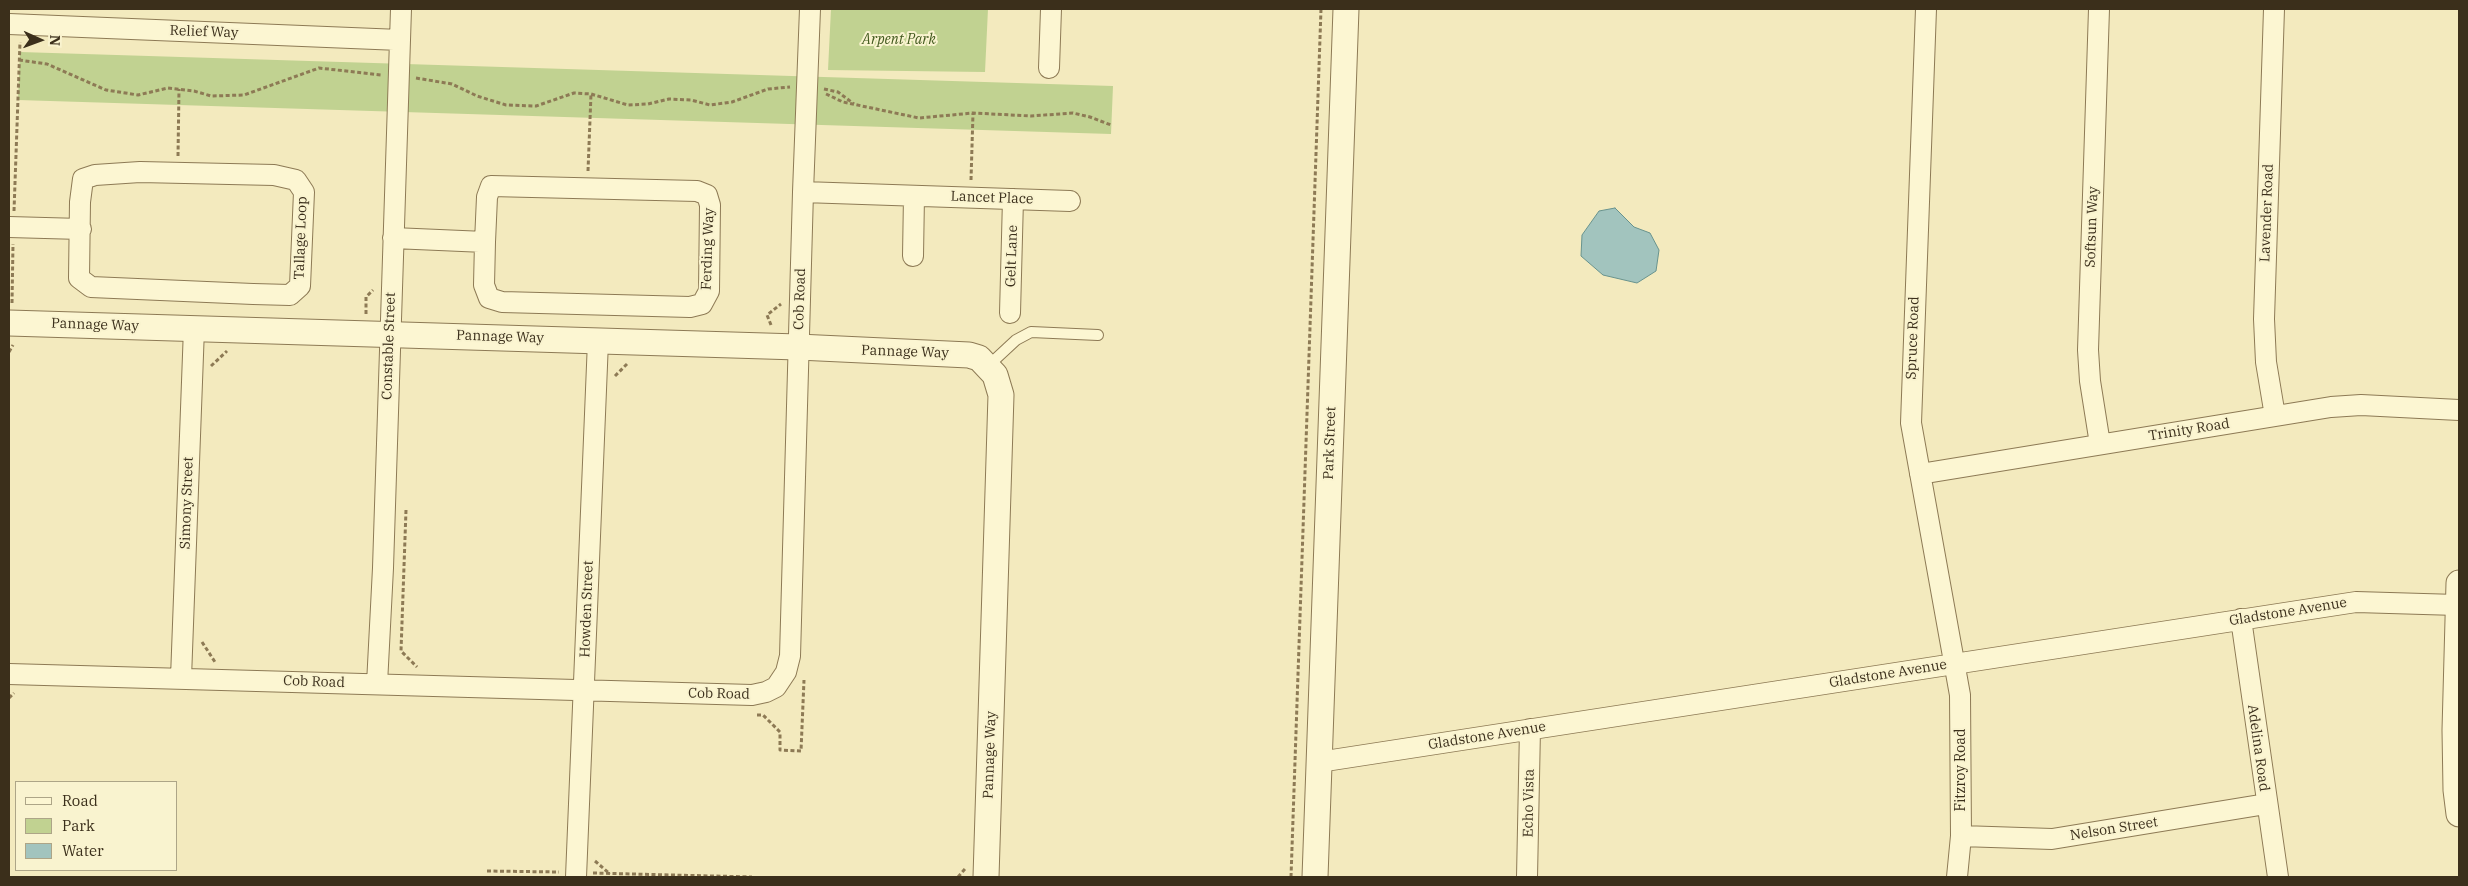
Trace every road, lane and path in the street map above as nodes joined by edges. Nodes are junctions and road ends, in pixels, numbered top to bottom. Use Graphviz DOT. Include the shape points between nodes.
graph roads {
  1 [pos="401,9"];
  2 [pos="810,9"];
  3 [pos="1052,9"];
  4 [pos="1321,9"];
  5 [pos="1346,9"];
  6 [pos="1926,9"];
  7 [pos="2099,9"];
  8 [pos="2274,9"];
  9 [pos="15,24"];
  10 [pos="400,40"];
  11 [pos="19,60"];
  12 [pos="1049,68"];
  13 [pos="410,74"];
  14 [pos="826,80"];
  15 [pos="415,88"];
  16 [pos="804,88"];
  17 [pos="180,89"];
  18 [pos="591,94"];
  19 [pos="826,104"];
  20 [pos="854,104"];
  21 [pos="1111,125"];
  22 [pos="177,173"];
  23 [pos="588,188"];
  24 [pos="803,192"];
  25 [pos="914,196"];
  26 [pos="1013,199"];
  27 [pos="1070,201"];
  28 [pos="11,227"];
  29 [pos="81,229"];
  30 [pos="393,238"];
  31 [pos="485,242"];
  32 [pos="913,256"];
  33 [pos="781,294"];
  34 [pos="1010,313"];
  35 [pos="194,328"];
  36 [pos="11,330"];
  37 [pos="389,333"];
  38 [pos="1098,334"];
  39 [pos="598,341"];
  40 [pos="790,347"];
  41 [pos="227,351"];
  42 [pos="627,364"];
  43 [pos="988,366"];
  44 [pos="207,370"];
  45 [pos="609,381"];
  46 [pos="2459,410"];
  47 [pos="2275,416"];
  48 [pos="2100,444"];
  49 [pos="1920,474"];
  50 [pos="406,504"];
  51 [pos="2458,594"];
  52 [pos="2241,619"];
  53 [pos="199,637"];
  54 [pos="1953,664"];
  55 [pos="804,673"];
  56 [pos="181,678"];
  57 [pos="233,679"];
  58 [pos="12,683"];
  59 [pos="2458,683"];
  60 [pos="377,684"];
  61 [pos="434,685"];
  62 [pos="583,690"];
  63 [pos="9,698"];
  64 [pos="753,714"];
  65 [pos="1530,729"];
  66 [pos="1319,762"];
  67 [pos="2266,804"];
  68 [pos="2459,814"];
  69 [pos="1961,836"];
  70 [pos="592,858"];
  71 [pos="487,871"];
  72 [pos="610,874"];
  73 [pos="576,875"];
  74 [pos="752,877"];
  75 [pos="986,877"];
  76 [pos="1291,877"];
  77 [pos="1315,877"];
  78 [pos="1527,877"];
  79 [pos="1957,877"];
  80 [pos="2278,877"];
  1 -- 10 [label="street, Constable Street"];
  2 -- 16 [label="street, Cob Road"];
  3 -- 12 [label="street"];
  4 -- 76 [label="path"];
  5 -- 66 [label="street, Park Street"];
  6 -- 49 [label="street, Spruce Road" via="1911,406"];
  7 -- 48 [label="street, Softsun Way" via="2088,350"];
  8 -- 47 [label="street, Lavender Road" via="2264,319 2266,362"];
  9 -- 10 [label="street, Relief Way"];
  9 -- 11 [label="path"];
  10 -- 13 [label="street, Constable Street"];
  11 -- 17 [label="path" via="55,67 106,90 123,94"];
  11 -- 28 [label="path"];
  13 -- 15 [label="path"];
  13 -- 17 [label="path" via="391,77 319,68 237,96 211,96"];
  13 -- 18 [label="path" via="452,84 506,105 536,106 574,93"];
  13 -- 30 [label="street, Constable Street"];
  14 -- 16 [label="path"];
  16 -- 18 [label="path" via="768,89 732,102 710,105 669,99 628,105"];
  16 -- 19 [label="path"];
  16 -- 20 [label="path"];
  16 -- 20 [label="path" via="838,92"];
  16 -- 24 [label="street, Cob Road"];
  17 -- 22 [label="path"];
  18 -- 23 [label="path"];
  20 -- 21 [label="path" via="919,118 973,113 1031,116 1073,113"];
  22 -- 29 [label="street, Tallage Loop" via="95,175 83,180"];
  22 -- 29 [label="street, Tallage Loop" via="274,176 296,180 304,192 300,286 290,295 91,287 79,278"];
  23 -- 31 [label="street, Ferding Way" via="491,186 487,197"];
  23 -- 31 [label="street, Ferding Way" via="697,191 707,195 710,205 709,291 702,304 690,307 502,302 489,298 484,285"];
  24 -- 25 [label="street, Lancet Place"];
  24 -- 40 [label="street, Cob Road"];
  25 -- 26 [label="street, Lancet Place"];
  25 -- 32 [label="street"];
  26 -- 27 [label="street, Lancet Place"];
  26 -- 34 [label="street, Gelt Lane"];
  28 -- 29 [label="street"];
  28 -- 36 [label="path"];
  30 -- 31 [label="street"];
  30 -- 37 [label="street, Constable Street"];
  33 -- 40 [label="path" via="780,304 767,315"];
  35 -- 36 [label="street, Pannage Way"];
  35 -- 37 [label="street, Pannage Way"];
  35 -- 56 [label="street, Simony Street"];
  37 -- 39 [label="street, Pannage Way"];
  37 -- 60 [label="street, Constable Street"];
  38 -- 43 [label="lane" via="1031,332 1016,340"];
  39 -- 40 [label="street, Pannage Way"];
  39 -- 62 [label="street, Howden Street"];
  40 -- 43 [label="street, Pannage Way" via="969,355"];
  40 -- 62 [label="street, Cob Road" via="790,656 782,678 771,690 752,695"];
  41 -- 44 [label="path"];
  42 -- 45 [label="path"];
  43 -- 75 [label="street, Pannage Way" via="995,375 1001,395"];
  46 -- 47 [label="street, Trinity Road" via="2361,405"];
  47 -- 48 [label="street, Trinity Road"];
  48 -- 49 [label="street, Trinity Road"];
  49 -- 54 [label="street, Spruce Road"];
  50 -- 61 [label="path" via="402,651 416,667 434,668"];
  51 -- 52 [label="street, Gladstone Avenue" via="2356,602"];
  51 -- 59 [label="street"];
  52 -- 54 [label="street, Gladstone Avenue"];
  52 -- 67 [label="street, Adelina Road"];
  53 -- 57 [label="path" via="215,662 234,666"];
  54 -- 65 [label="street, Gladstone Avenue"];
  54 -- 69 [label="street, Fitzroy Road" via="1961,712"];
  55 -- 64 [label="path" via="802,751 780,750 780,732 763,715"];
  56 -- 57 [label="street, Cob Road"];
  56 -- 58 [label="street, Cob Road"];
  57 -- 60 [label="street, Cob Road"];
  58 -- 63 [label="path"];
  59 -- 68 [label="street" via="2456,790"];
  60 -- 61 [label="street, Cob Road"];
  61 -- 62 [label="street, Cob Road"];
  62 -- 73 [label="street, Howden Street"];
  65 -- 66 [label="street, Gladstone Avenue"];
  65 -- 78 [label="street, Echo Vista"];
  66 -- 77 [label="street, Park Street"];
  67 -- 69 [label="street, Nelson Street" via="2052,839"];
  67 -- 80 [label="street, Adelina Road"];
  69 -- 79 [label="street, Fitzroy Road"];
  70 -- 72 [label="path"];
  71 -- 73 [label="path"];
  72 -- 73 [label="path"];
  72 -- 74 [label="path"];
}
